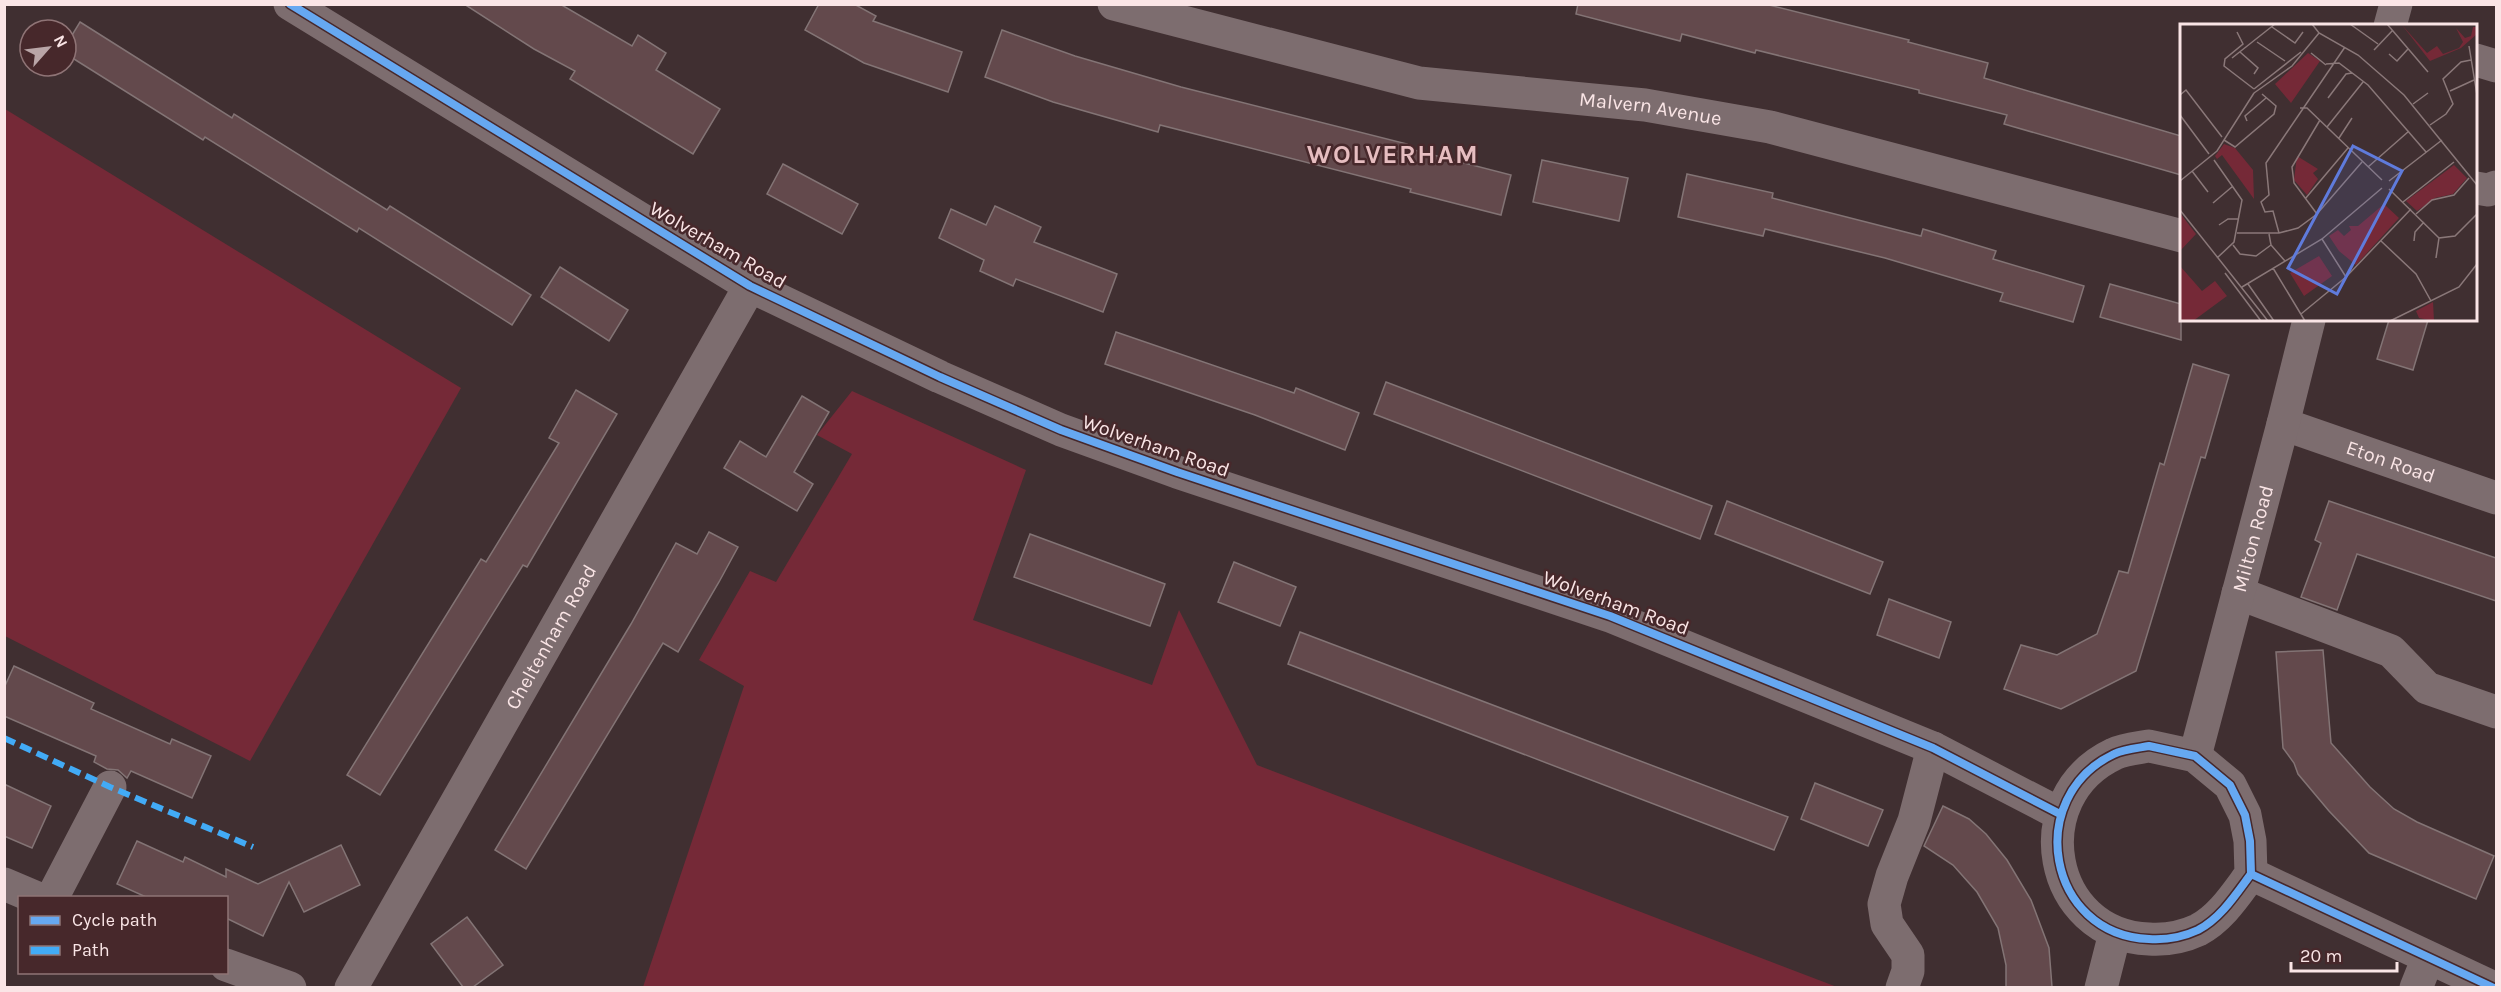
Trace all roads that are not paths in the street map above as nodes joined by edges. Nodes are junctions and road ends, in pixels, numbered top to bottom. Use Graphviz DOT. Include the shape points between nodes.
graph roads {
  1 [pos="291,4"];
  2 [pos="1114,4"];
  3 [pos="2396,4"];
  4 [pos="2391,24"];
  5 [pos="2496,187"];
  6 [pos="2477,188"];
  7 [pos="2180,236"];
  8 [pos="750,286"];
  9 [pos="2309,321"];
  10 [pos="2283,424"];
  11 [pos="2496,498"];
  12 [pos="2238,593"];
  13 [pos="2496,712"];
  14 [pos="1933,748"];
  15 [pos="2195,756"];
  16 [pos="110,787"];
  17 [pos="2060,814"];
  18 [pos="2251,874"];
  19 [pos="4,884"];
  20 [pos="35,896"];
  21 [pos="53,896"];
  22 [pos="2115,933"];
  23 [pos="228,966"];
  24 [pos="2422,973"];
  25 [pos="290,987"];
  26 [pos="351,987"];
  27 [pos="1902,987"];
  28 [pos="2100,987"];
  29 [pos="2494,987"];
  1 -- 8 [label="street, Wolverham Road"];
  2 -- 7 [label="street, Malvern Avenue" via="1419,83 1645,105 1770,127"];
  3 -- 4 [label="street"];
  5 -- 6 [label="street"];
  8 -- 14 [label="street, Wolverham Road" via="1061,430 1610,616"];
  8 -- 26 [label="street, Cheltenham Road"];
  9 -- 10 [label="street, Milton Road"];
  10 -- 11 [label="street, Eton Road"];
  10 -- 12 [label="street, Milton Road"];
  12 -- 13 [label="street" via="2391,651 2427,688"];
  12 -- 15 [label="street, Milton Road"];
  14 -- 17 [label="street, Wolverham Road"];
  14 -- 27 [label="street" via="1914,821 1884,904 1887,924 1908,955"];
  15 -- 17 [label="street" via="2150,746 2116,753 2076,784"];
  15 -- 18 [label="street" via="2230,785 2245,815"];
  16 -- 21 [label="street"];
  17 -- 22 [label="street" via="2057,860 2069,892 2086,914"];
  18 -- 22 [label="street" via="2223,911 2198,930 2165,940"];
  18 -- 24 [label="street"];
  19 -- 20 [label="street"];
  22 -- 28 [label="street"];
  23 -- 25 [label="street"];
  24 -- 29 [label="street"];
}
